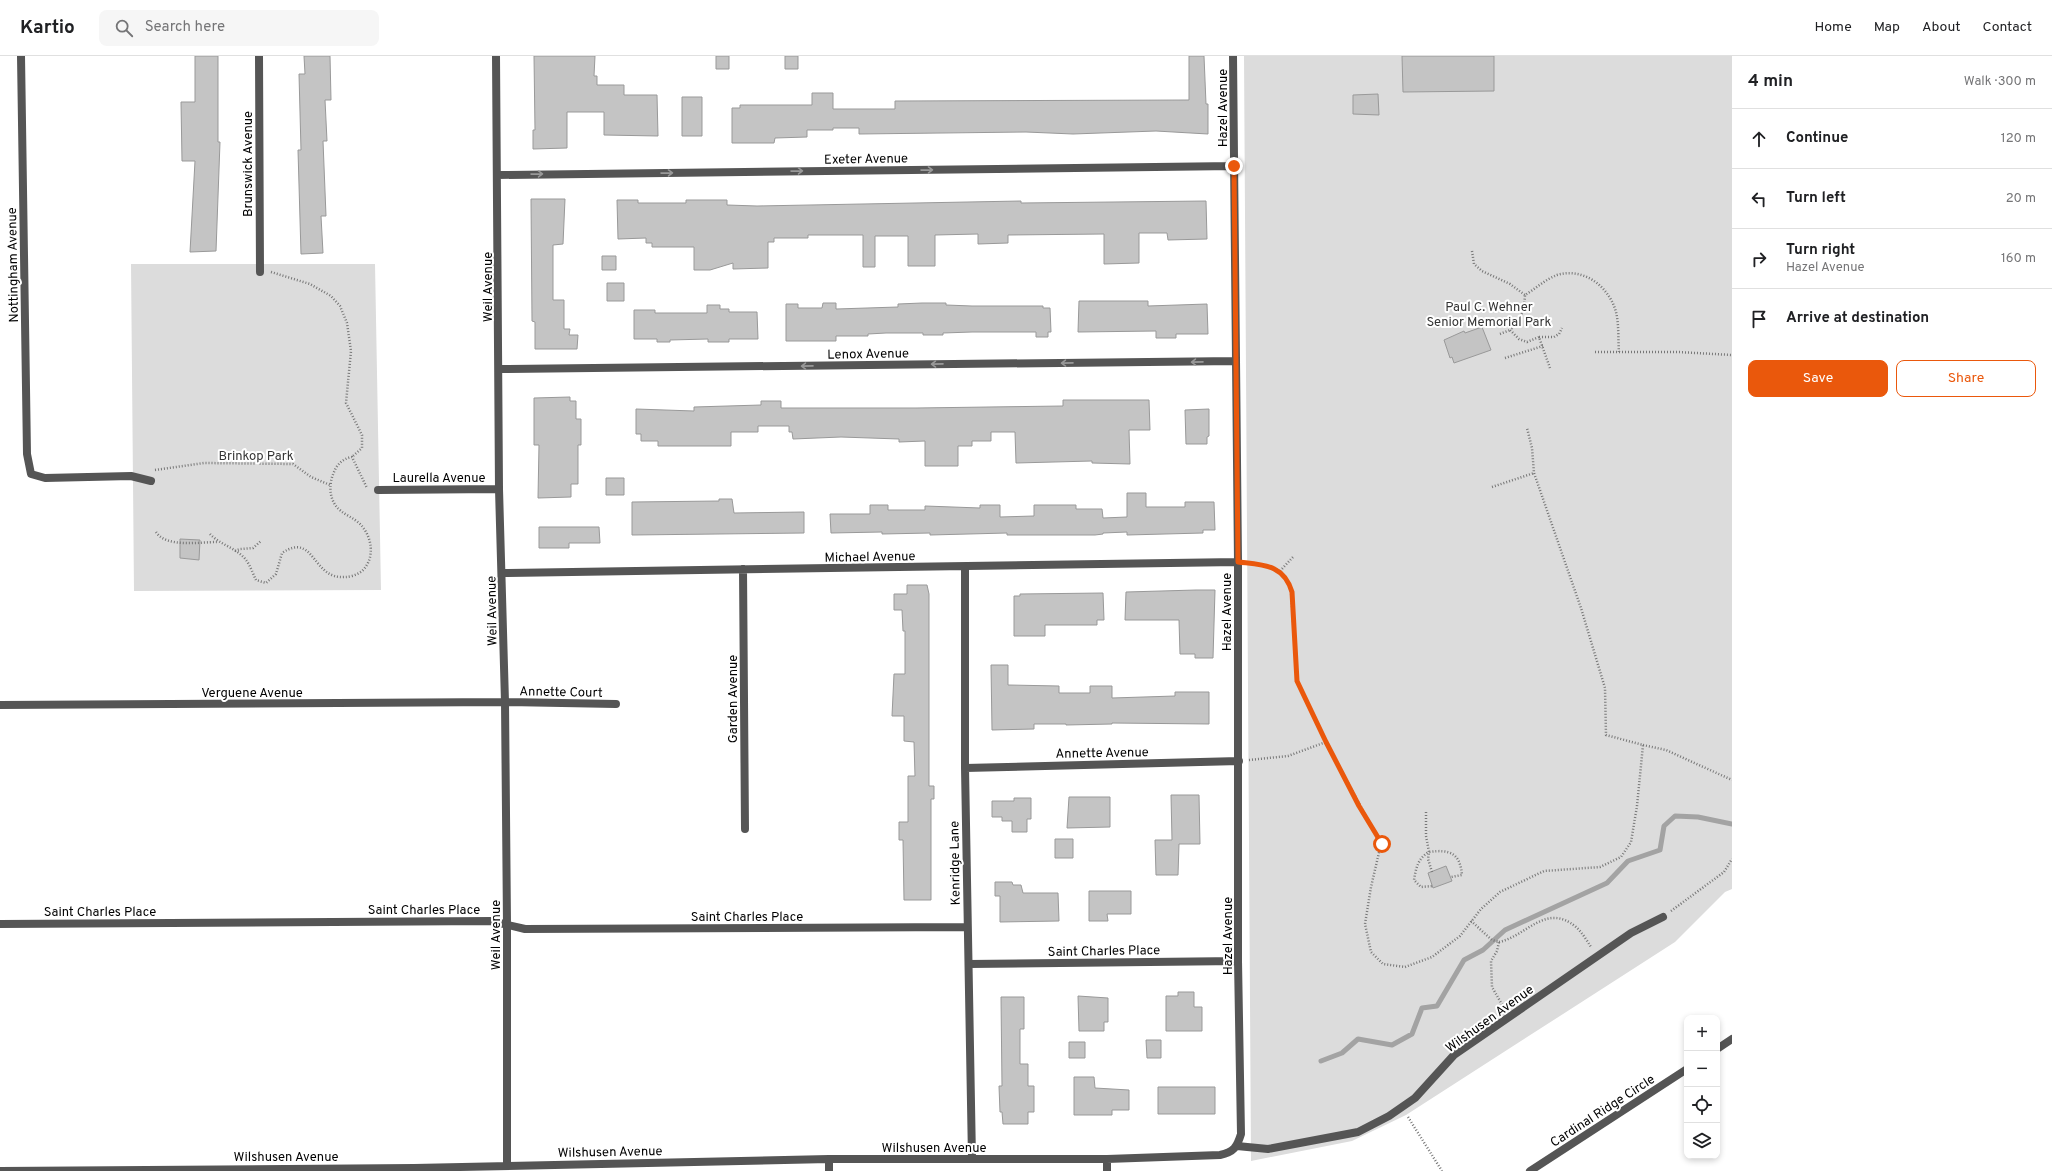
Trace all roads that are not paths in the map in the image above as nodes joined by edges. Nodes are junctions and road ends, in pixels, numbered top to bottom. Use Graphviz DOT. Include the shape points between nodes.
graph roads {
  1 [pos="21,56"];
  2 [pos="259,56"];
  3 [pos="496,56"];
  4 [pos="1233,56"];
  5 [pos="1234,166"];
  6 [pos="498,175"];
  7 [pos="260,272"];
  8 [pos="1236,361"];
  9 [pos="499,369"];
  10 [pos="151,481"];
  11 [pos="499,489"];
  12 [pos="378,490"];
  13 [pos="1238,562"];
  14 [pos="965,567"];
  15 [pos="743,569"];
  16 [pos="502,573"];
  17 [pos="505,702"];
  18 [pos="616,704"];
  19 [pos="0,705"];
  20 [pos="1239,761"];
  21 [pos="965,768"];
  22 [pos="745,829"];
  23 [pos="1663,917"];
  24 [pos="0,924"];
  25 [pos="507,924"];
  26 [pos="967,927"];
  27 [pos="1238,961"];
  28 [pos="969,964"];
  29 [pos="1732,1039"];
  30 [pos="1720,1047"];
  31 [pos="1684,1071"];
  32 [pos="1237,1146"];
  33 [pos="829,1159"];
  34 [pos="972,1160"];
  35 [pos="1107,1160"];
  36 [pos="508,1165"];
  37 [pos="414,1169"];
  38 [pos="150,1170"];
  39 [pos="0,1171"];
  40 [pos="829,1171"];
  41 [pos="1107,1171"];
  42 [pos="1530,1171"];
  1 -- 10 [label="street, Nottingham Avenue" via="27,454 31,474 45,478 131,476"];
  2 -- 7 [label="street, Brunswick Avenue"];
  3 -- 6 [label="street, Weil Avenue"];
  4 -- 5 [label="street, Hazel Avenue"];
  6 -- 5 [label="street, Exeter Avenue, one-way"];
  5 -- 8 [label="street, Hazel Avenue"];
  6 -- 9 [label="street, Weil Avenue"];
  8 -- 9 [label="street, Lenox Avenue, one-way"];
  8 -- 13 [label="street, Hazel Avenue"];
  9 -- 11 [label="street, Weil Avenue"];
  11 -- 12 [label="street, Laurella Avenue"];
  11 -- 16 [label="street, Weil Avenue"];
  13 -- 14 [label="street, Michael Avenue"];
  13 -- 20 [label="street, Hazel Avenue"];
  14 -- 15 [label="street, Michael Avenue"];
  14 -- 21 [label="street, Kenridge Lane"];
  15 -- 16 [label="street, Michael Avenue"];
  15 -- 22 [label="street, Garden Avenue"];
  16 -- 17 [label="street, Weil Avenue"];
  17 -- 18 [label="street, Annette Court"];
  17 -- 19 [label="street, Verguene Avenue"];
  17 -- 25 [label="street, Weil Avenue"];
  20 -- 21 [label="street, Annette Avenue"];
  20 -- 27 [label="street, Hazel Avenue"];
  21 -- 26 [label="street, Kenridge Lane"];
  23 -- 32 [label="street, Wilshusen Avenue" via="1631,933 1454,1055 1415,1098 1389,1116 1358,1132 1268,1149"];
  24 -- 25 [label="street, Saint Charles Place" via="491,920"];
  25 -- 26 [label="street, Saint Charles Place" via="525,929"];
  25 -- 36 [label="street, Weil Avenue"];
  26 -- 28 [label="street, Kenridge Lane"];
  27 -- 28 [label="street, Saint Charles Place"];
  27 -- 32 [label="street, Hazel Avenue" via="1241,1134"];
  28 -- 34 [label="street, Kenridge Lane"];
  29 -- 30 [label="street"];
  31 -- 42 [label="street, Cardinal Ridge Circle"];
  32 -- 35 [label="street, Wilshusen Avenue" via="1230,1153 1220,1155"];
  33 -- 34 [label="street, Wilshusen Avenue"];
  33 -- 36 [label="street, Wilshusen Avenue"];
  33 -- 40 [label="street"];
  34 -- 35 [label="street, Wilshusen Avenue"];
  35 -- 41 [label="street"];
  36 -- 37 [label="street, Wilshusen Avenue"];
  37 -- 38 [label="street, Wilshusen Avenue"];
  38 -- 39 [label="street, Wilshusen Avenue"];
}
